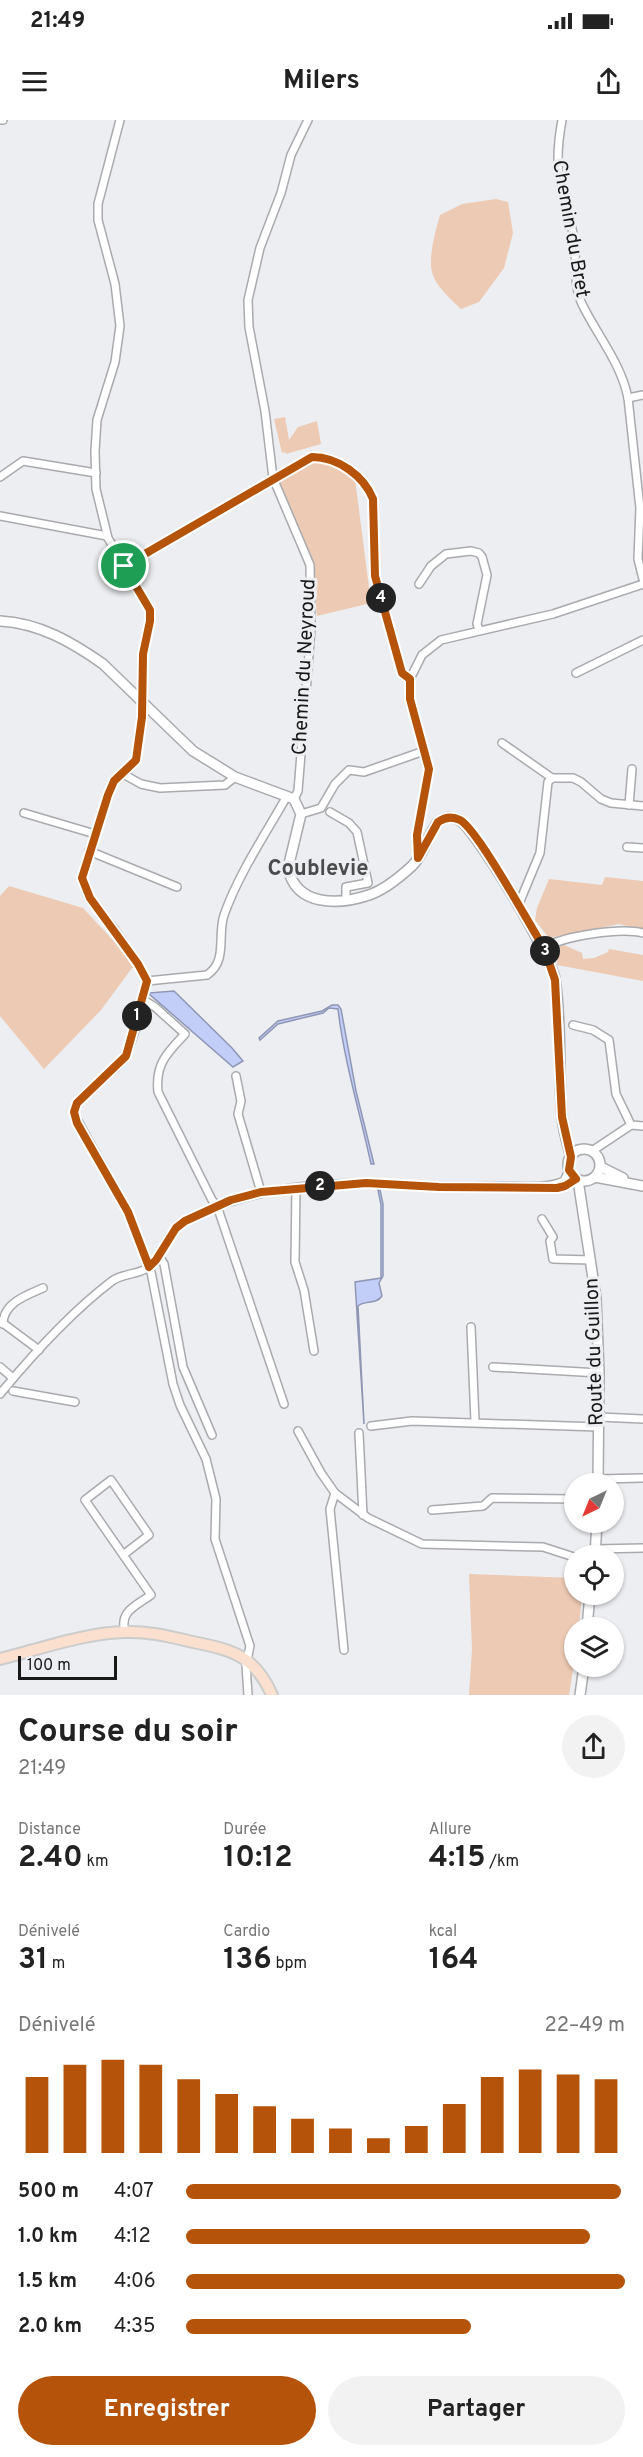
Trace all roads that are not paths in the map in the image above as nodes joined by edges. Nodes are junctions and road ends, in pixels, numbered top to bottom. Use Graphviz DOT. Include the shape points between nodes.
graph roads {
  1 [pos="120,120"];
  2 [pos="308,120"];
  3 [pos="562,120"];
  4 [pos="643,395"];
  5 [pos="628,398"];
  6 [pos="96,473"];
  7 [pos="0,477"];
  8 [pos="273,478"];
  9 [pos="641,507"];
  10 [pos="0,516"];
  11 [pos="107,536"];
  12 [pos="124,566"];
  13 [pos="643,579"];
  14 [pos="419,584"];
  15 [pos="643,584"];
  16 [pos="0,621"];
  17 [pos="479,630"];
  18 [pos="643,640"];
  19 [pos="576,673"];
  20 [pos="410,679"];
  21 [pos="142,702"];
  22 [pos="502,743"];
  23 [pos="424,751"];
  24 [pos="632,769"];
  25 [pos="123,774"];
  26 [pos="235,777"];
  27 [pos="552,778"];
  28 [pos="292,799"];
  29 [pos="629,805"];
  30 [pos="643,806"];
  31 [pos="330,812"];
  32 [pos="24,813"];
  33 [pos="301,814"];
  34 [pos="95,834"];
  35 [pos="627,847"];
  36 [pos="643,849"];
  37 [pos="89,851"];
  38 [pos="418,858"];
  39 [pos="177,887"];
  40 [pos="346,899"];
  41 [pos="518,906"];
  42 [pos="643,933"];
  43 [pos="544,948"];
  44 [pos="147,981"];
  45 [pos="142,999"];
  46 [pos="573,1025"];
  47 [pos="236,1076"];
  48 [pos="561,1082"];
  49 [pos="631,1125"];
  50 [pos="643,1126"];
  51 [pos="587,1150"];
  52 [pos="571,1157"];
  53 [pos="601,1167"];
  54 [pos="569,1170"];
  55 [pos="577,1179"];
  56 [pos="592,1179"];
  57 [pos="643,1185"];
  58 [pos="545,1186"];
  59 [pos="296,1188"];
  60 [pos="261,1192"];
  61 [pos="217,1206"];
  62 [pos="542,1219"];
  63 [pos="585,1220"];
  64 [pos="159,1256"];
  65 [pos="591,1260"];
  66 [pos="149,1267"];
  67 [pos="43,1288"];
  68 [pos="1,1322"];
  69 [pos="471,1327"];
  70 [pos="39,1350"];
  71 [pos="314,1351"];
  72 [pos="0,1366"];
  73 [pos="493,1367"];
  74 [pos="599,1373"];
  75 [pos="13,1378"];
  76 [pos="13,1391"];
  77 [pos="0,1394"];
  78 [pos="75,1402"];
  79 [pos="284,1404"];
  80 [pos="643,1419"];
  81 [pos="475,1421"];
  82 [pos="599,1422"];
  83 [pos="371,1426"];
  84 [pos="298,1431"];
  85 [pos="359,1433"];
  86 [pos="212,1435"];
  87 [pos="598,1473"];
  88 [pos="643,1478"];
  89 [pos="624,1479"];
  90 [pos="335,1493"];
  91 [pos="564,1499"];
  92 [pos="432,1510"];
  93 [pos="363,1515"];
  94 [pos="643,1548"];
  95 [pos="624,1550"];
  96 [pos="564,1554"];
  97 [pos="123,1555"];
  98 [pos="125,1632"];
  99 [pos="344,1650"];
  100 [pos="0,1659"];
  101 [pos="248,1659"];
  102 [pos="582,1677"];
  103 [pos="248,1695"];
  104 [pos="272,1695"];
  105 [pos="580,1695"];
  1 -- 6 [label="street" via="98,204 120,326 115,362 98,420"];
  2 -- 8 [label="street, Chemin du Neyroud" via="291,155 260,248 248,300"];
  3 -- 5 [label="street, Chemin du Bret" via="557,152 562,194 574,238 581,303 613,359"];
  4 -- 5 [label="street"];
  5 -- 9 [label="street, Chemin du Bret"];
  6 -- 7 [label="street" via="23,461"];
  6 -- 11 [label="street"];
  8 -- 12 [label="street"];
  8 -- 20 [label="street" via="312,457 324,457 360,477 369,488 373,499 375,576 402,673"];
  8 -- 28 [label="street, Chemin du Neyroud" via="310,565 309,674 298,791"];
  9 -- 13 [label="street, Chemin du Bret" via="638,559"];
  10 -- 11 [label="street"];
  11 -- 12 [label="street"];
  12 -- 21 [label="street" via="150,610 143,654"];
  14 -- 17 [label="street" via="431,566 446,554 479,553 487,575"];
  15 -- 17 [label="street" via="553,614"];
  16 -- 21 [label="main road" via="40,628 75,646 103,664"];
  17 -- 20 [label="street" via="434,644 422,655"];
  18 -- 19 [label="street"];
  20 -- 23 [label="street" via="410,699"];
  21 -- 25 [label="street" via="136,760"];
  21 -- 26 [label="main road" via="193,751"];
  22 -- 27 [label="street"];
  23 -- 33 [label="street" via="384,767 364,772 349,770 321,808"];
  23 -- 38 [label="street" via="429,776 417,835"];
  24 -- 29 [label="street"];
  25 -- 26 [label="street" via="160,788 225,785"];
  25 -- 34 [label="street" via="114,781"];
  26 -- 28 [label="main road"];
  27 -- 29 [label="street" via="573,778 602,799"];
  27 -- 41 [label="street" via="548,782 540,853"];
  28 -- 33 [label="main road"];
  28 -- 44 [label="street, Chemin du Neyroud" via="238,882 223,918 221,948 214,970 207,975"];
  29 -- 30 [label="street"];
  31 -- 40 [label="street" via="357,832 368,883 346,887"];
  32 -- 34 [label="street"];
  33 -- 40 [label="main road" via="288,861 293,881 312,899"];
  34 -- 37 [label="street"];
  35 -- 36 [label="street"];
  37 -- 39 [label="street"];
  37 -- 44 [label="street" via="82,878 90,898"];
  38 -- 40 [label="main road" via="378,891"];
  38 -- 41 [label="main road" via="438,822 448,817 460,820 472,831"];
  41 -- 43 [label="main road"];
  42 -- 43 [label="street" via="620,930 556,942"];
  43 -- 48 [label="main road" via="555,980"];
  44 -- 45 [label="street"];
  45 -- 61 [label="street" via="185,1034 161,1062 158,1092"];
  45 -- 66 [label="street" via="126,1056 77,1103 74,1112 128,1212"];
  46 -- 49 [label="street" via="593,1030 609,1040 616,1094"];
  47 -- 60 [label="street" via="241,1101 238,1114"];
  48 -- 51 [label="main road" via="567,1131 572,1140"];
  48 -- 52 [label="main road" via="562,1117"];
  49 -- 50 [label="street"];
  49 -- 51 [label="street"];
  51 -- 52 [label="main road"];
  51 -- 53 [label="main road" via="599,1157"];
  52 -- 54 [label="main road"];
  53 -- 56 [label="main road"];
  53 -- 57 [label="main road"];
  54 -- 55 [label="main road"];
  54 -- 58 [label="street" via="564,1181"];
  55 -- 56 [label="main road"];
  55 -- 58 [label="street" via="565,1186"];
  55 -- 63 [label="main road, Route du Guillon"];
  56 -- 57 [label="main road"];
  56 -- 63 [label="main road, Route du Guillon" via="584,1192"];
  58 -- 59 [label="street" via="366,1183"];
  59 -- 60 [label="street"];
  59 -- 71 [label="street" via="295,1262"];
  60 -- 61 [label="street"];
  61 -- 64 [label="street" via="176,1228"];
  61 -- 79 [label="street"];
  62 -- 65 [label="street" via="553,1238 553,1259"];
  63 -- 65 [label="main road, Route du Guillon"];
  64 -- 66 [label="street"];
  64 -- 86 [label="street" via="164,1263 183,1367"];
  65 -- 74 [label="main road, Route du Guillon"];
  66 -- 70 [label="street" via="114,1280"];
  66 -- 101 [label="street" via="173,1384 206,1459 216,1499 215,1539 250,1646"];
  67 -- 68 [label="street" via="14,1303"];
  68 -- 70 [label="street"];
  69 -- 81 [label="street"];
  70 -- 75 [label="street"];
  72 -- 75 [label="street"];
  73 -- 74 [label="street"];
  74 -- 82 [label="main road, Route du Guillon"];
  75 -- 77 [label="street"];
  76 -- 78 [label="street"];
  80 -- 82 [label="street"];
  81 -- 82 [label="street"];
  81 -- 83 [label="street" via="412,1421"];
  82 -- 87 [label="main road, Route du Guillon"];
  84 -- 90 [label="street"];
  85 -- 93 [label="street"];
  88 -- 89 [label="street"];
  90 -- 93 [label="street"];
  90 -- 99 [label="street" via="330,1509"];
  91 -- 92 [label="street" via="492,1498 483,1506"];
  93 -- 96 [label="street" via="422,1544 543,1547"];
  94 -- 95 [label="street"];
  97 -- 97 [label="street" via="149,1535 111,1480 85,1500"];
  97 -- 98 [label="street" via="151,1595 124,1616"];
  98 -- 100 [label="main road"];
  98 -- 101 [label="main road" via="221,1648"];
  101 -- 103 [label="street"];
  101 -- 104 [label="main road"];
  102 -- 105 [label="main road"];
}
